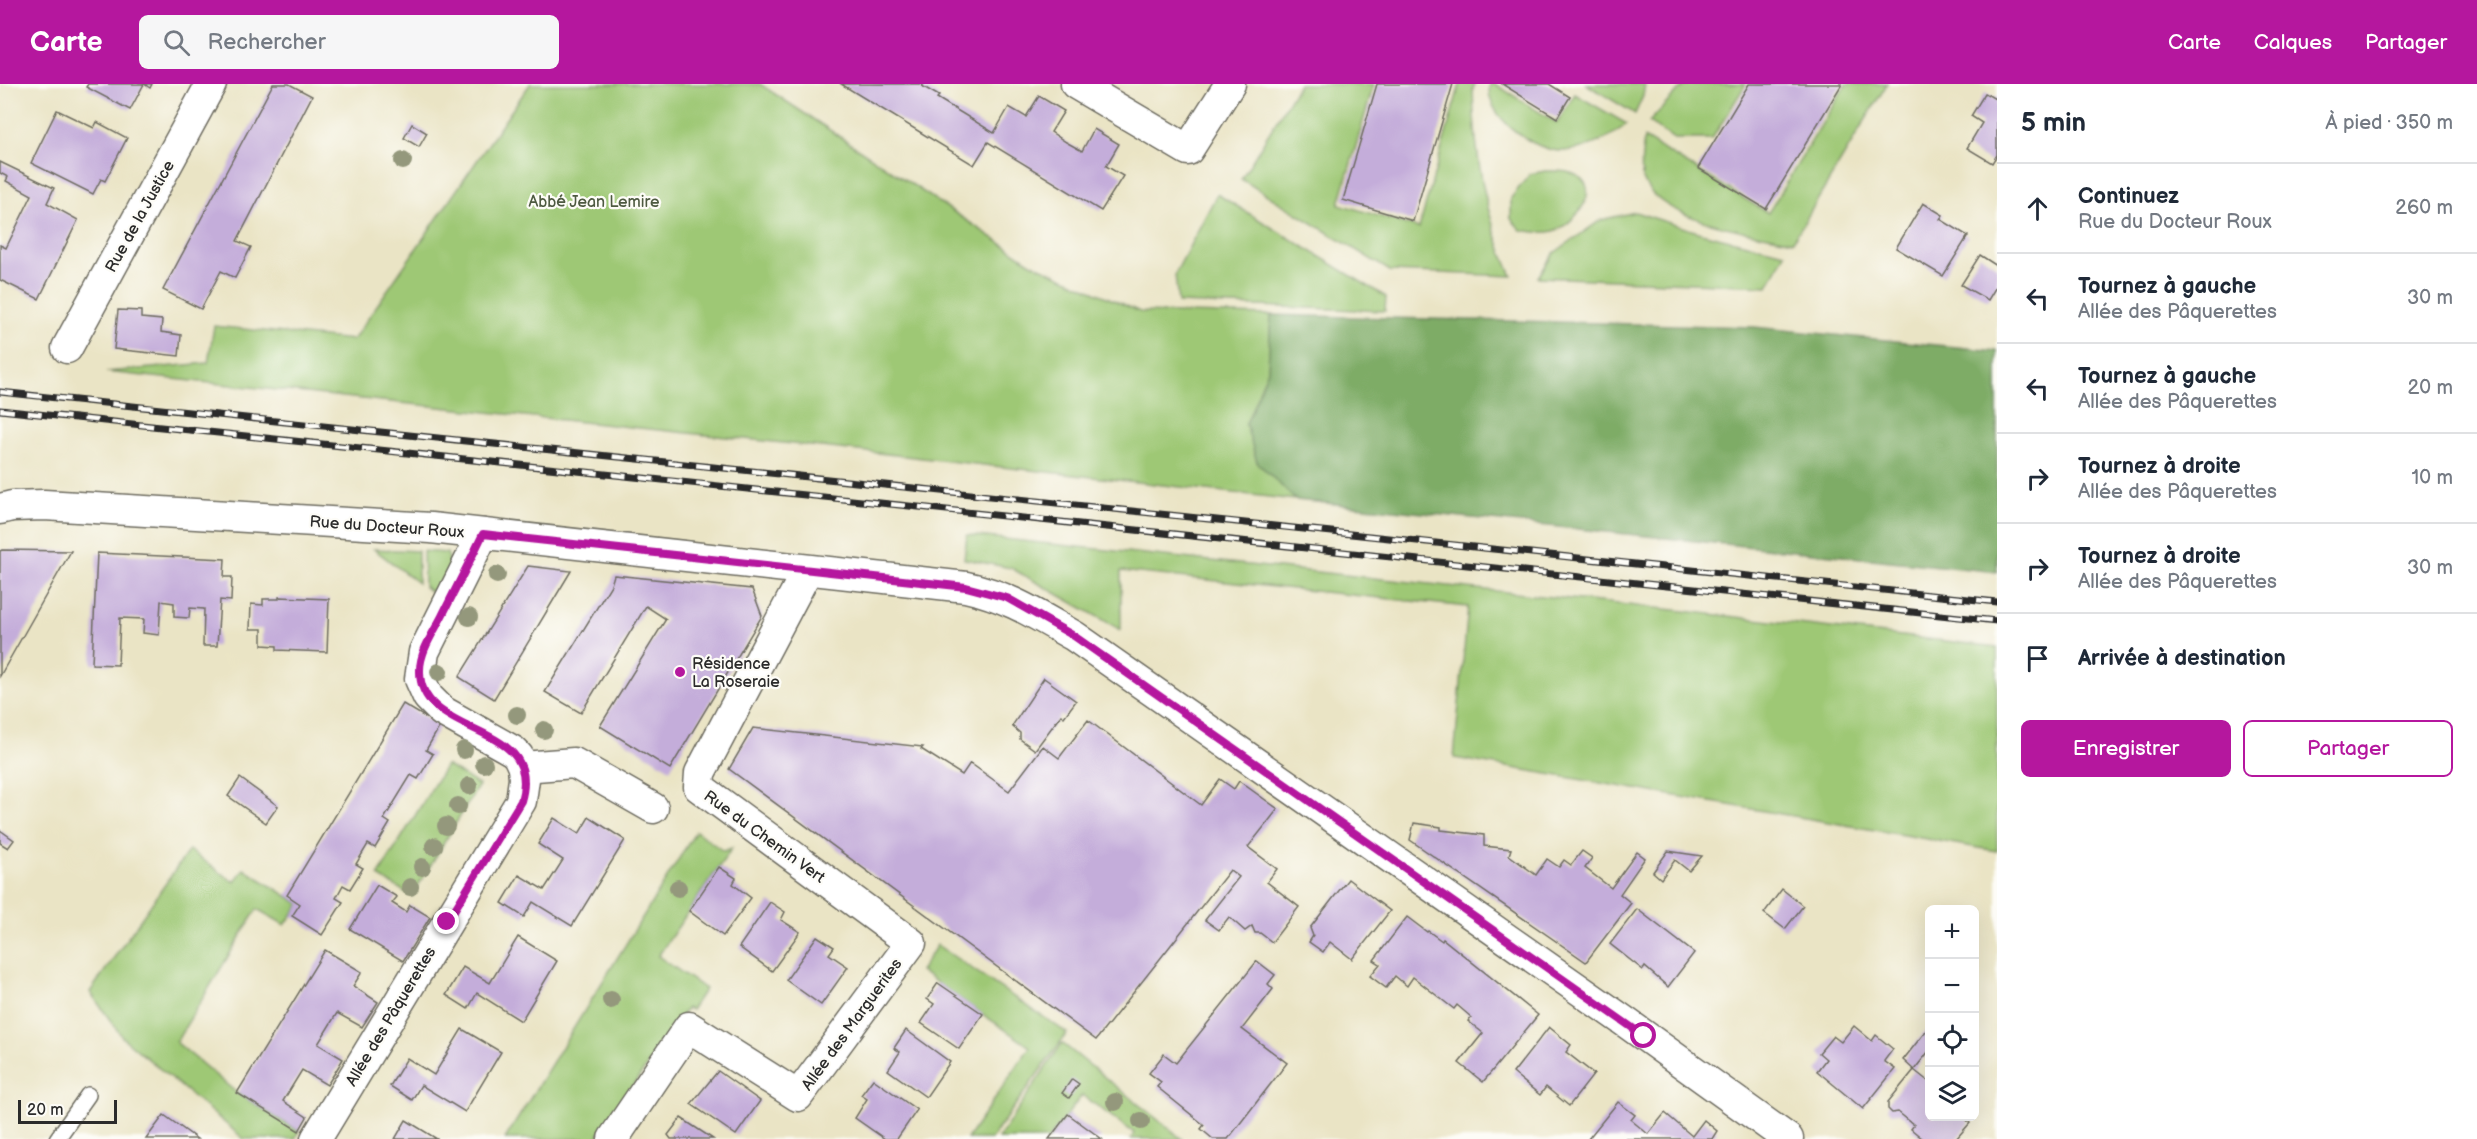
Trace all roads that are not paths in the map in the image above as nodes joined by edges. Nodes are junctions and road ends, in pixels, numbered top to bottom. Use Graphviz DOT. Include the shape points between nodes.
graph roads {
  1 [pos="211,84"];
  2 [pos="1076,84"];
  3 [pos="1230,84"];
  4 [pos="67,348"];
  5 [pos="0,509"];
  6 [pos="483,534"];
  7 [pos="807,571"];
  8 [pos="523,767"];
  9 [pos="653,808"];
  10 [pos="911,943"];
  11 [pos="88,1095"];
  12 [pos="57,1139"];
  13 [pos="316,1139"];
  14 [pos="613,1139"];
  15 [pos="1788,1139"];
  1 -- 4 [label="street, Rue de la Justice"];
  2 -- 3 [label="street" via="1188,150"];
  5 -- 6 [label="street, Rue du Docteur Roux" via="44,505"];
  6 -- 7 [label="street, Rue du Docteur Roux"];
  6 -- 8 [label="street" via="424,652 420,679 435,705 513,751"];
  7 -- 10 [label="street, Rue du Chemin Vert" via="700,773 699,788"];
  7 -- 15 [label="street, Rue du Docteur Roux" via="990,592 1074,636"];
  8 -- 9 [label="street" via="574,763"];
  8 -- 13 [label="street, Allée des Pâquerettes" via="521,801"];
  10 -- 14 [label="street, Allée des Marguerites" via="798,1096 689,1027"];
  11 -- 12 [label="lane"];
}
